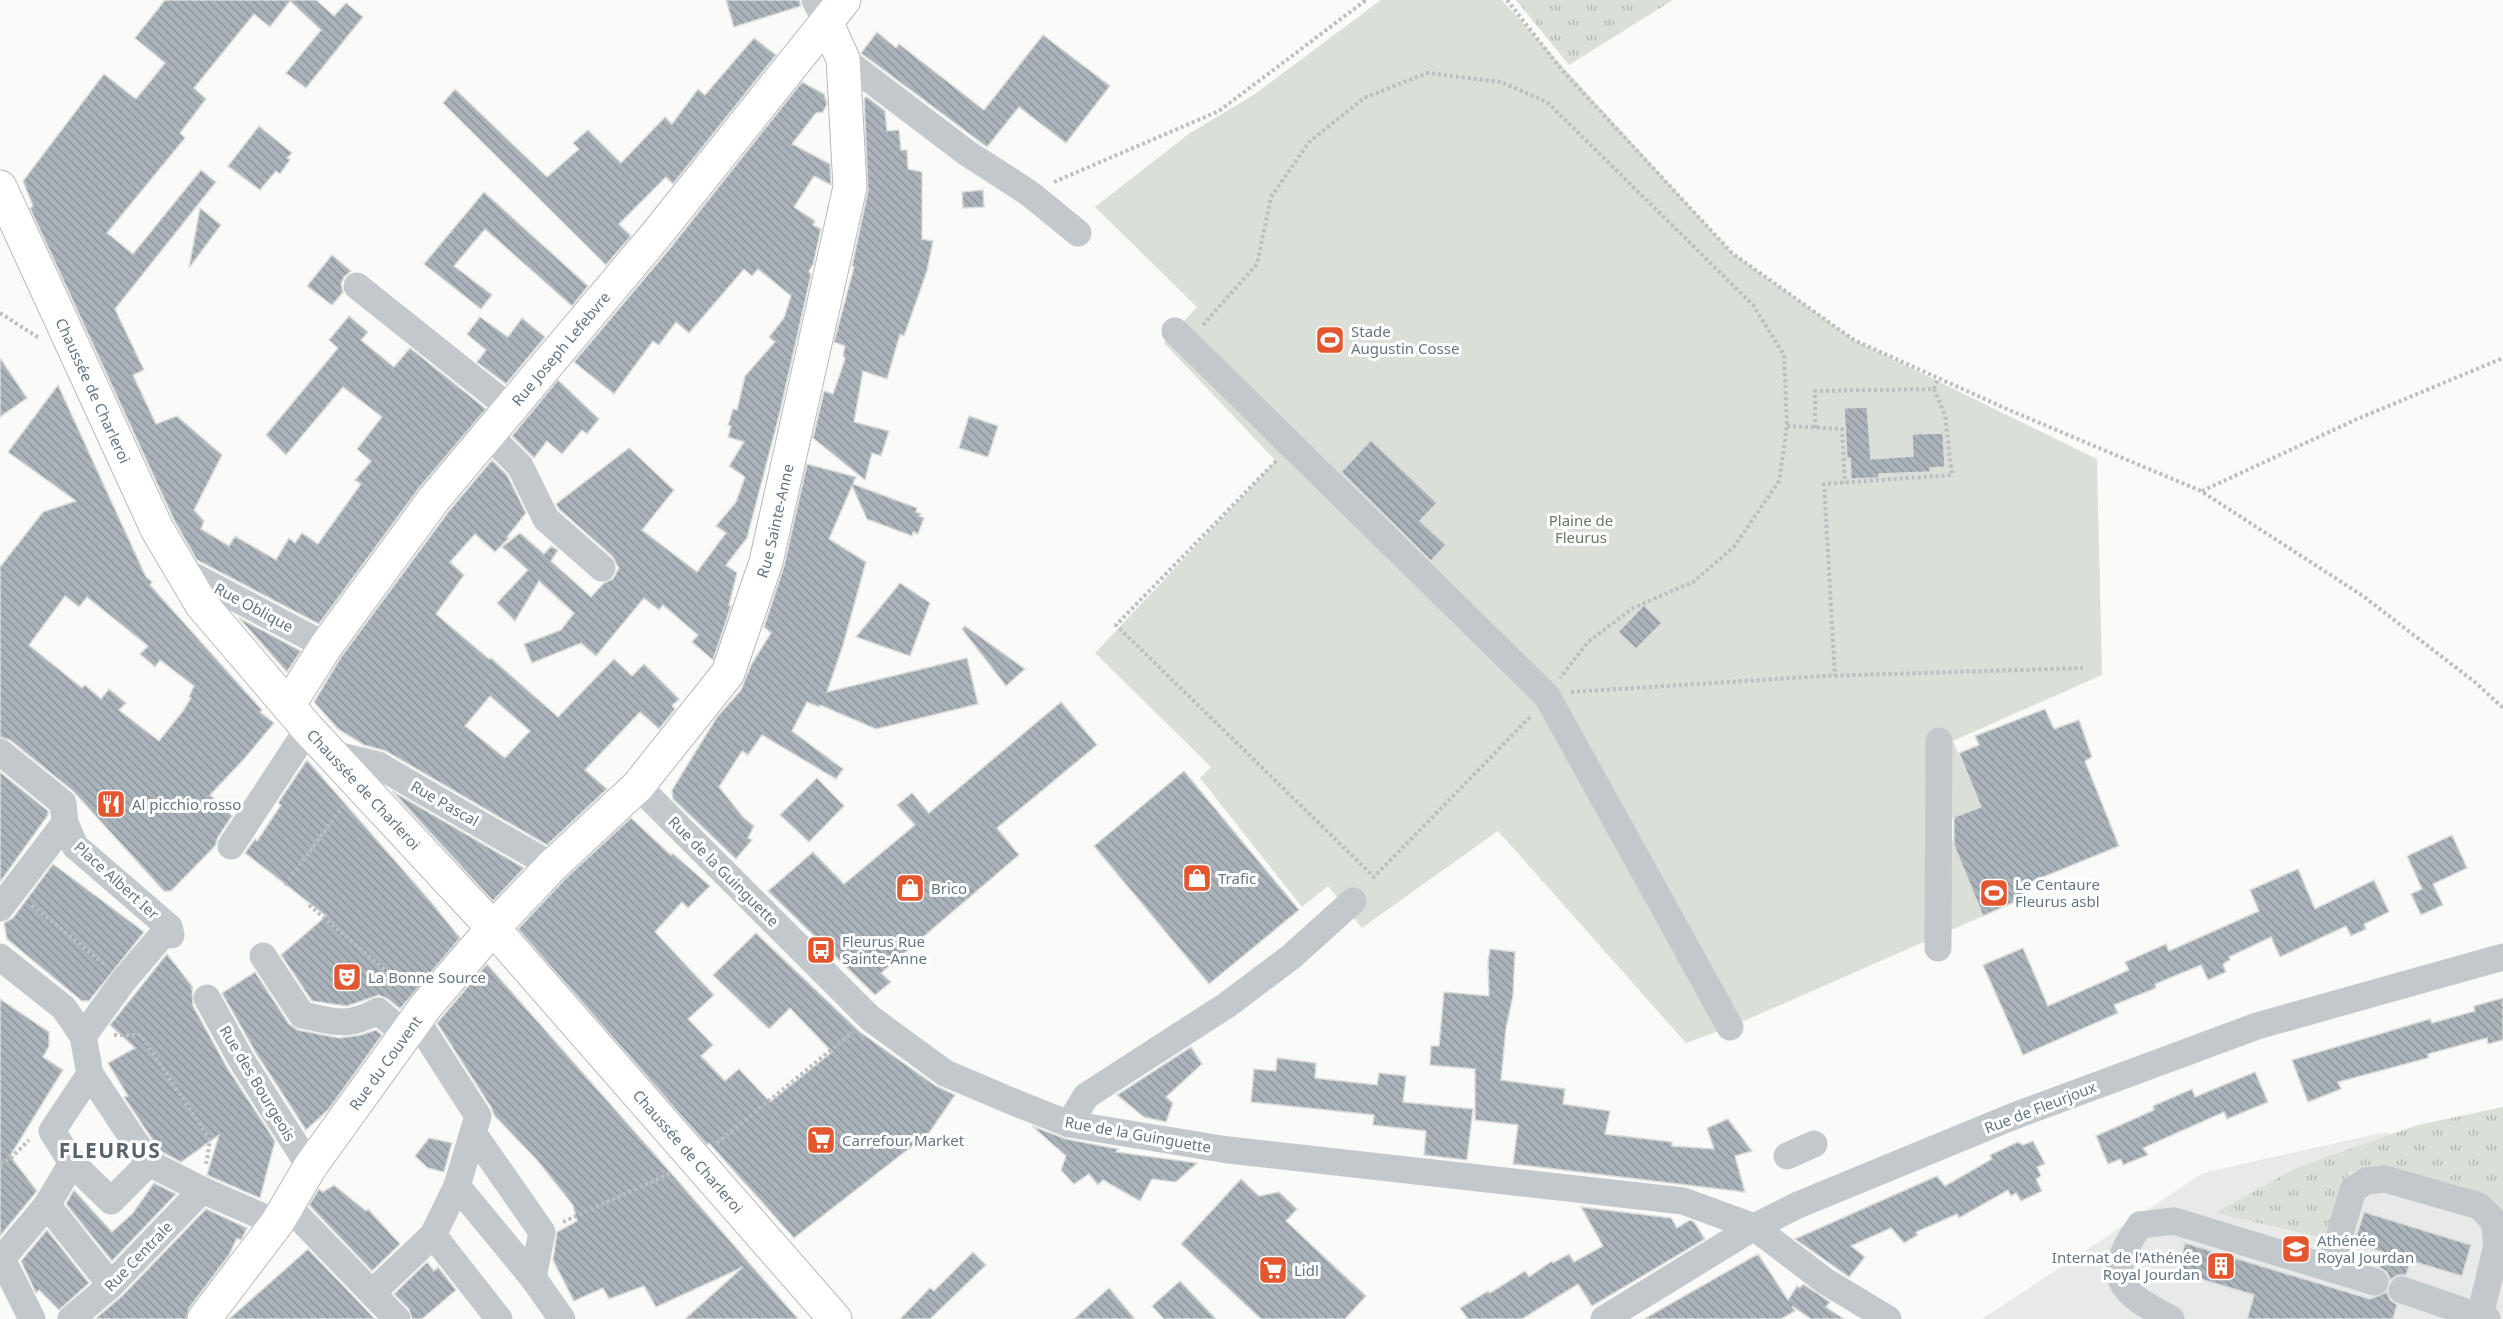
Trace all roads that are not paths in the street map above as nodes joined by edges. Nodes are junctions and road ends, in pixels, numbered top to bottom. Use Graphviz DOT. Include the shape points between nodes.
graph roads {
  1 [pos="829,8"];
  2 [pos="843,59"];
  3 [pos="0,187"];
  4 [pos="1078,233"];
  5 [pos="357,286"];
  6 [pos="1181,337"];
  7 [pos="510,408"];
  8 [pos="488,434"];
  9 [pos="602,568"];
  10 [pos="180,569"];
  11 [pos="327,646"];
  12 [pos="298,717"];
  13 [pos="1939,741"];
  14 [pos="0,752"];
  15 [pos="332,754"];
  16 [pos="638,786"];
  17 [pos="65,823"];
  18 [pos="231,846"];
  19 [pos="552,866"];
  20 [pos="6,899"];
  21 [pos="1353,901"];
  22 [pos="493,928"];
  23 [pos="1938,948"];
  24 [pos="263,956"];
  25 [pos="0,957"];
  26 [pos="2503,957"];
  27 [pos="207,998"];
  28 [pos="416,1021"];
  29 [pos="1730,1027"];
  30 [pos="83,1036"];
  31 [pos="90,1074"];
  32 [pos="1069,1124"];
  33 [pos="473,1133"];
  34 [pos="1814,1144"];
  35 [pos="1787,1156"];
  36 [pos="72,1163"];
  37 [pos="149,1163"];
  38 [pos="310,1167"];
  39 [pos="458,1186"];
  40 [pos="201,1190"];
  41 [pos="47,1205"];
  42 [pos="282,1214"];
  43 [pos="1754,1227"];
  44 [pos="433,1235"];
  45 [pos="1,1260"];
  46 [pos="2330,1268"];
  47 [pos="533,1278"];
  48 [pos="2375,1282"];
  49 [pos="111,1285"];
  50 [pos="2402,1290"];
  51 [pos="372,1293"];
  52 [pos="491,1316"];
  53 [pos="2484,1317"];
  54 [pos="32,1319"];
  55 [pos="71,1319"];
  56 [pos="204,1319"];
  57 [pos="396,1319"];
  58 [pos="562,1319"];
  59 [pos="835,1319"];
  60 [pos="1604,1319"];
  61 [pos="1888,1319"];
  62 [pos="2171,1319"];
  1 -- 2 [label="main road, Rue Sainte-Anne"];
  1 -- 7 [label="main road, Rue Joseph Lefebvre" via="656,235"];
  2 -- 4 [label="street"];
  2 -- 16 [label="main road, Rue Sainte-Anne" via="850,187 766,562 728,673"];
  3 -- 10 [label="main road, Chaussée de Charleroi" via="157,529"];
  5 -- 7 [label="street"];
  6 -- 29 [label="street" via="1541,704"];
  7 -- 8 [label="main road, Rue Joseph Lefebvre"];
  8 -- 9 [label="street" via="520,466 546,519"];
  8 -- 11 [label="main road, Rue Joseph Lefebvre" via="434,499"];
  10 -- 11 [label="street, Rue Oblique"];
  10 -- 12 [label="main road, Chaussée de Charleroi" via="202,605"];
  11 -- 12 [label="main road, Rue Joseph Lefebvre"];
  12 -- 15 [label="main road, Chaussée de Charleroi"];
  12 -- 18 [label="street"];
  13 -- 23 [label="street"];
  14 -- 17 [label="street, Place Albert Ier" via="63,803"];
  15 -- 19 [label="street, Rue Pascal" via="378,765"];
  15 -- 22 [label="main road, Chaussée de Charleroi"];
  16 -- 19 [label="main road, Rue Sainte-Anne"];
  16 -- 32 [label="street, Rue de la Guinguette" via="870,1018 945,1073"];
  17 -- 20 [label="street"];
  17 -- 30 [label="street, Place Albert Ier" via="75,846 170,931 124,980"];
  19 -- 22 [label="main road, Rue Sainte-Anne"];
  21 -- 32 [label="street" via="1292,956 1227,1005 1086,1096"];
  22 -- 28 [label="main road, Rue du Couvent"];
  22 -- 59 [label="main road, Chaussée de Charleroi"];
  24 -- 28 [label="street" via="302,1015 358,1022 378,1011"];
  25 -- 30 [label="street" via="64,1008"];
  26 -- 43 [label="street, Rue de Fleurjoux" via="2257,1026 2014,1116 1807,1201"];
  27 -- 38 [label="street, Rue des Bourgeois"];
  28 -- 33 [label="street" via="478,1116"];
  28 -- 38 [label="main road, Rue du Couvent"];
  30 -- 31 [label="street"];
  31 -- 36 [label="street" via="52,1131"];
  31 -- 37 [label="street"];
  32 -- 43 [label="street, Rue de la Guinguette" via="1228,1150 1683,1201"];
  33 -- 39 [label="street"];
  33 -- 47 [label="street" via="542,1232"];
  34 -- 35 [label="street"];
  36 -- 37 [label="street" via="111,1201"];
  36 -- 41 [label="street"];
  37 -- 40 [label="street"];
  38 -- 42 [label="main road, Rue du Couvent"];
  39 -- 44 [label="street"];
  39 -- 47 [label="street"];
  40 -- 42 [label="street"];
  40 -- 49 [label="street, Rue Centrale"];
  41 -- 45 [label="street"];
  41 -- 49 [label="street"];
  42 -- 51 [label="street"];
  42 -- 56 [label="main road, Rue du Couvent"];
  43 -- 60 [label="street, Rue de Fleurjoux"];
  43 -- 61 [label="street, Rue de la Guinguette" via="1825,1281"];
  44 -- 51 [label="street"];
  44 -- 52 [label="street"];
  45 -- 54 [label="street"];
  46 -- 48 [label="street"];
  46 -- 53 [label="street" via="2353,1190 2366,1181 2385,1179 2479,1206 2494,1221 2497,1245"];
  46 -- 62 [label="street" via="2174,1221 2140,1225 2124,1247 2118,1269 2127,1293"];
  47 -- 58 [label="street"];
  49 -- 55 [label="street, Rue Centrale"];
  50 -- 53 [label="street"];
  51 -- 57 [label="street"];
}
